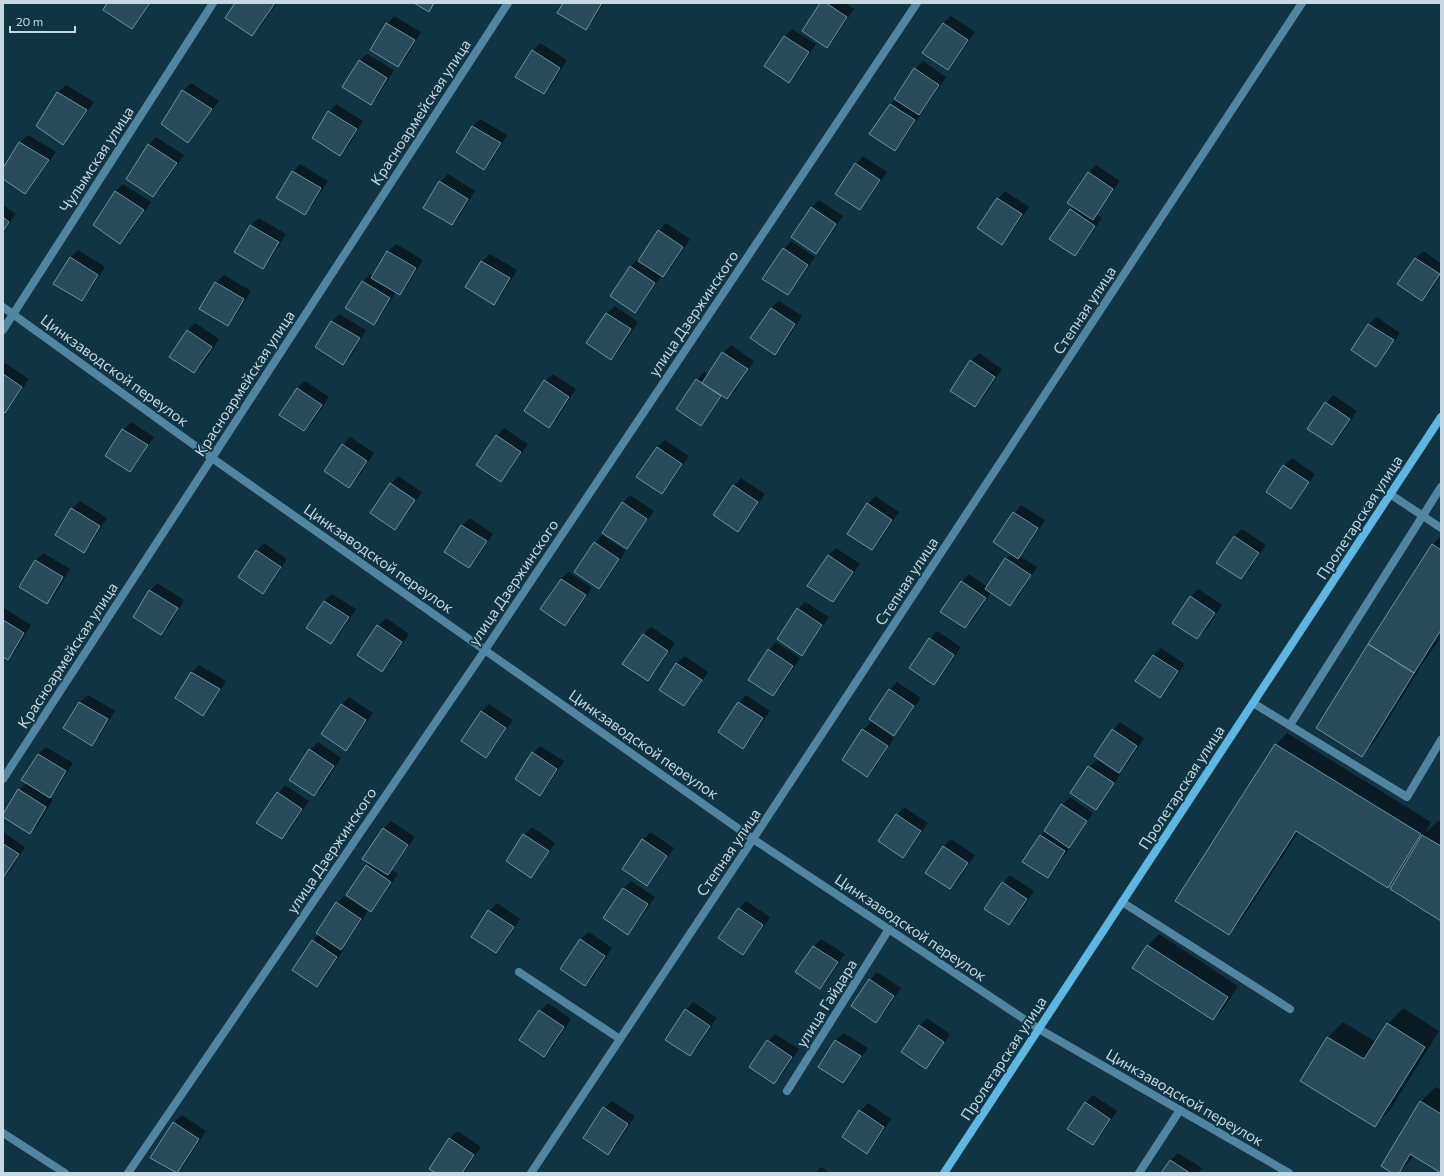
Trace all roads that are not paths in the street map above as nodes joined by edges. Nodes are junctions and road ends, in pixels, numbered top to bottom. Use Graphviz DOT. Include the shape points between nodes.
graph roads {
  1 [pos="213,3"];
  2 [pos="508,3"];
  3 [pos="917,3"];
  4 [pos="1302,3"];
  5 [pos="3,307"];
  6 [pos="14,313"];
  7 [pos="3,330"];
  8 [pos="1441,417"];
  9 [pos="212,458"];
  10 [pos="1441,487"];
  11 [pos="1390,494"];
  12 [pos="1423,516"];
  13 [pos="1441,528"];
  14 [pos="485,650"];
  15 [pos="1253,703"];
  16 [pos="1290,725"];
  17 [pos="1441,740"];
  18 [pos="3,779"];
  19 [pos="753,839"];
  20 [pos="1122,902"];
  21 [pos="889,929"];
  22 [pos="519,972"];
  23 [pos="1290,1009"];
  24 [pos="1039,1029"];
  25 [pos="620,1039"];
  26 [pos="787,1091"];
  27 [pos="1180,1110"];
  28 [pos="3,1133"];
  29 [pos="64,1173"];
  30 [pos="128,1173"];
  31 [pos="530,1173"];
  32 [pos="944,1173"];
  33 [pos="1138,1173"];
  34 [pos="1289,1173"];
  1 -- 6 [label="street, Чулымская улица"];
  2 -- 9 [label="street, Красноармейская улица"];
  3 -- 14 [label="street, улица Дзержинского"];
  4 -- 19 [label="street, Степная улица"];
  5 -- 6 [label="street, Цинкзаводской переулок"];
  6 -- 7 [label="street, Чулымская улица"];
  6 -- 9 [label="street, Цинкзаводской переулок"];
  8 -- 11 [label="main road, Пролетарская улица"];
  9 -- 14 [label="street, Цинкзаводской переулок"];
  9 -- 18 [label="street, Красноармейская улица"];
  10 -- 12 [label="street"];
  11 -- 12 [label="street"];
  11 -- 15 [label="main road, Пролетарская улица"];
  12 -- 13 [label="street"];
  12 -- 16 [label="street"];
  14 -- 19 [label="street, Цинкзаводской переулок"];
  14 -- 30 [label="street, улица Дзержинского"];
  15 -- 16 [label="street"];
  15 -- 20 [label="main road, Пролетарская улица"];
  16 -- 17 [label="street" via="1406,797"];
  19 -- 21 [label="street, Цинкзаводской переулок"];
  19 -- 25 [label="street, Степная улица"];
  20 -- 23 [label="street"];
  20 -- 24 [label="main road, Пролетарская улица"];
  21 -- 24 [label="street, Цинкзаводской переулок"];
  21 -- 26 [label="street, улица Гайдара"];
  22 -- 25 [label="street"];
  24 -- 27 [label="street, Цинкзаводской переулок"];
  24 -- 32 [label="main road, Пролетарская улица"];
  25 -- 31 [label="street, Степная улица"];
  27 -- 33 [label="street"];
  27 -- 34 [label="street, Цинкзаводской переулок"];
  28 -- 29 [label="street"];
}
